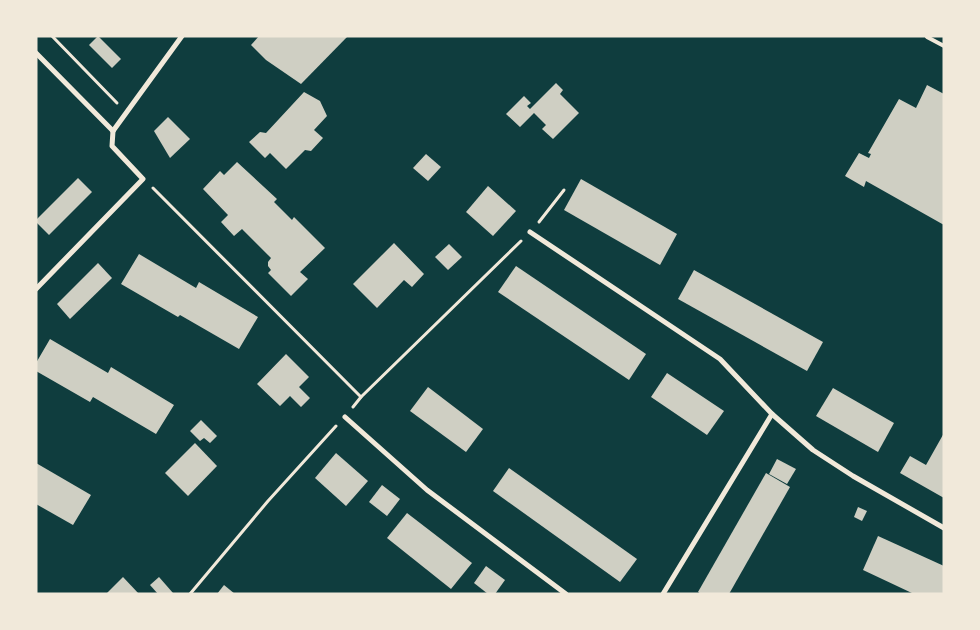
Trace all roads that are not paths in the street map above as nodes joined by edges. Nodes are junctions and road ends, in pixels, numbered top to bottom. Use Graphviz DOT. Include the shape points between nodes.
graph roads {
  1 [pos="182,36"];
  2 [pos="927,37"];
  3 [pos="944,46"];
  4 [pos="36,53"];
  5 [pos="113,131"];
  6 [pos="530,232"];
  7 [pos="36,289"];
  8 [pos="772,414"];
  9 [pos="345,417"];
  10 [pos="944,528"];
  11 [pos="566,594"];
  12 [pos="663,594"];
  1 -- 5 [label="street"];
  2 -- 3 [label="lane"];
  4 -- 5 [label="street"];
  5 -- 7 [label="street" via="112,146 143,179"];
  6 -- 8 [label="street" via="720,359"];
  8 -- 10 [label="street" via="813,450"];
  8 -- 12 [label="street"];
  9 -- 11 [label="street" via="427,490"];
}
